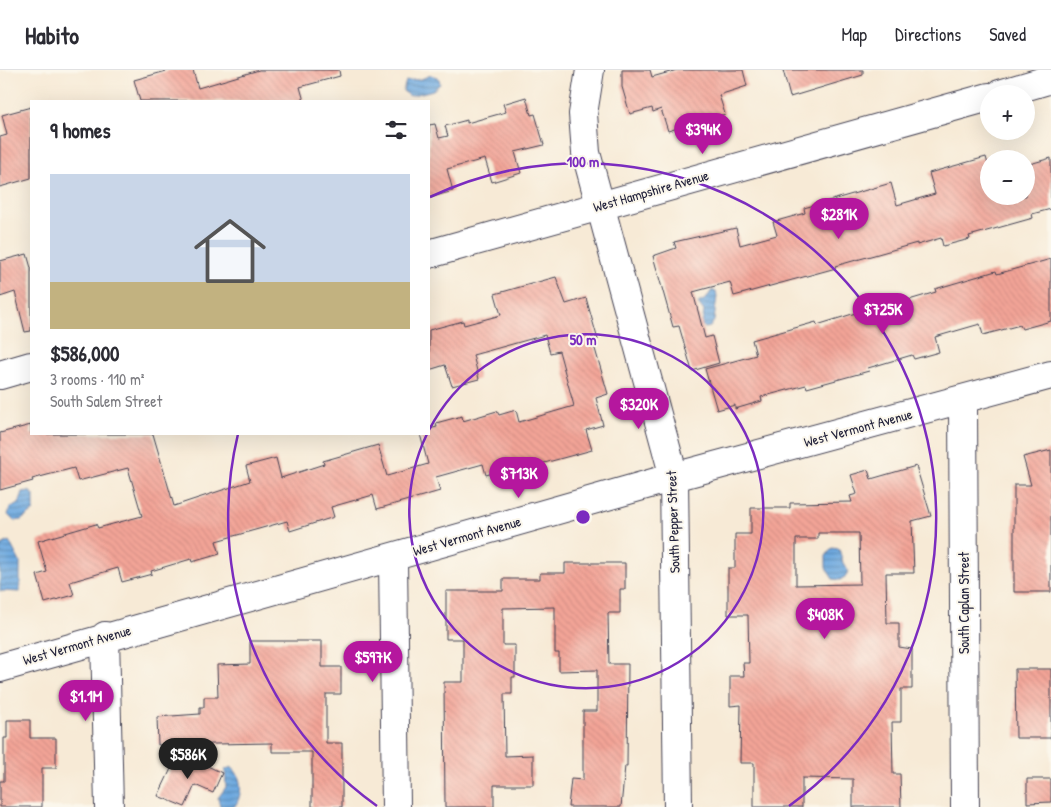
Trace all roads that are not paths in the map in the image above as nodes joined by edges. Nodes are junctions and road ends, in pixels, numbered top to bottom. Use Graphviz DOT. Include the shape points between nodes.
graph roads {
  1 [pos="590,70"];
  2 [pos="1051,79"];
  3 [pos="1031,85"];
  4 [pos="980,100"];
  5 [pos="600,206"];
  6 [pos="430,254"];
  7 [pos="30,366"];
  8 [pos="0,375"];
  9 [pos="1051,375"];
  10 [pos="963,400"];
  11 [pos="674,477"];
  12 [pos="393,558"];
  13 [pos="105,636"];
  14 [pos="0,668"];
  15 [pos="109,807"];
  16 [pos="396,807"];
  17 [pos="678,807"];
  18 [pos="965,807"];
  1 -- 5 [label="street, South Pepper Street" via="585,90 583,134"];
  2 -- 3 [label="street"];
  4 -- 5 [label="street, West Hampshire Avenue"];
  5 -- 6 [label="street, West Hampshire Avenue"];
  5 -- 11 [label="street, South Pepper Street"];
  7 -- 8 [label="street"];
  9 -- 10 [label="street, West Vermont Avenue"];
  10 -- 11 [label="street, West Vermont Avenue"];
  10 -- 18 [label="street, South Caplan Street"];
  11 -- 12 [label="street, West Vermont Avenue"];
  11 -- 17 [label="street, South Pepper Street"];
  12 -- 13 [label="street, West Vermont Avenue"];
  12 -- 16 [label="street"];
  13 -- 14 [label="street, West Vermont Avenue"];
  13 -- 15 [label="street"];
}
